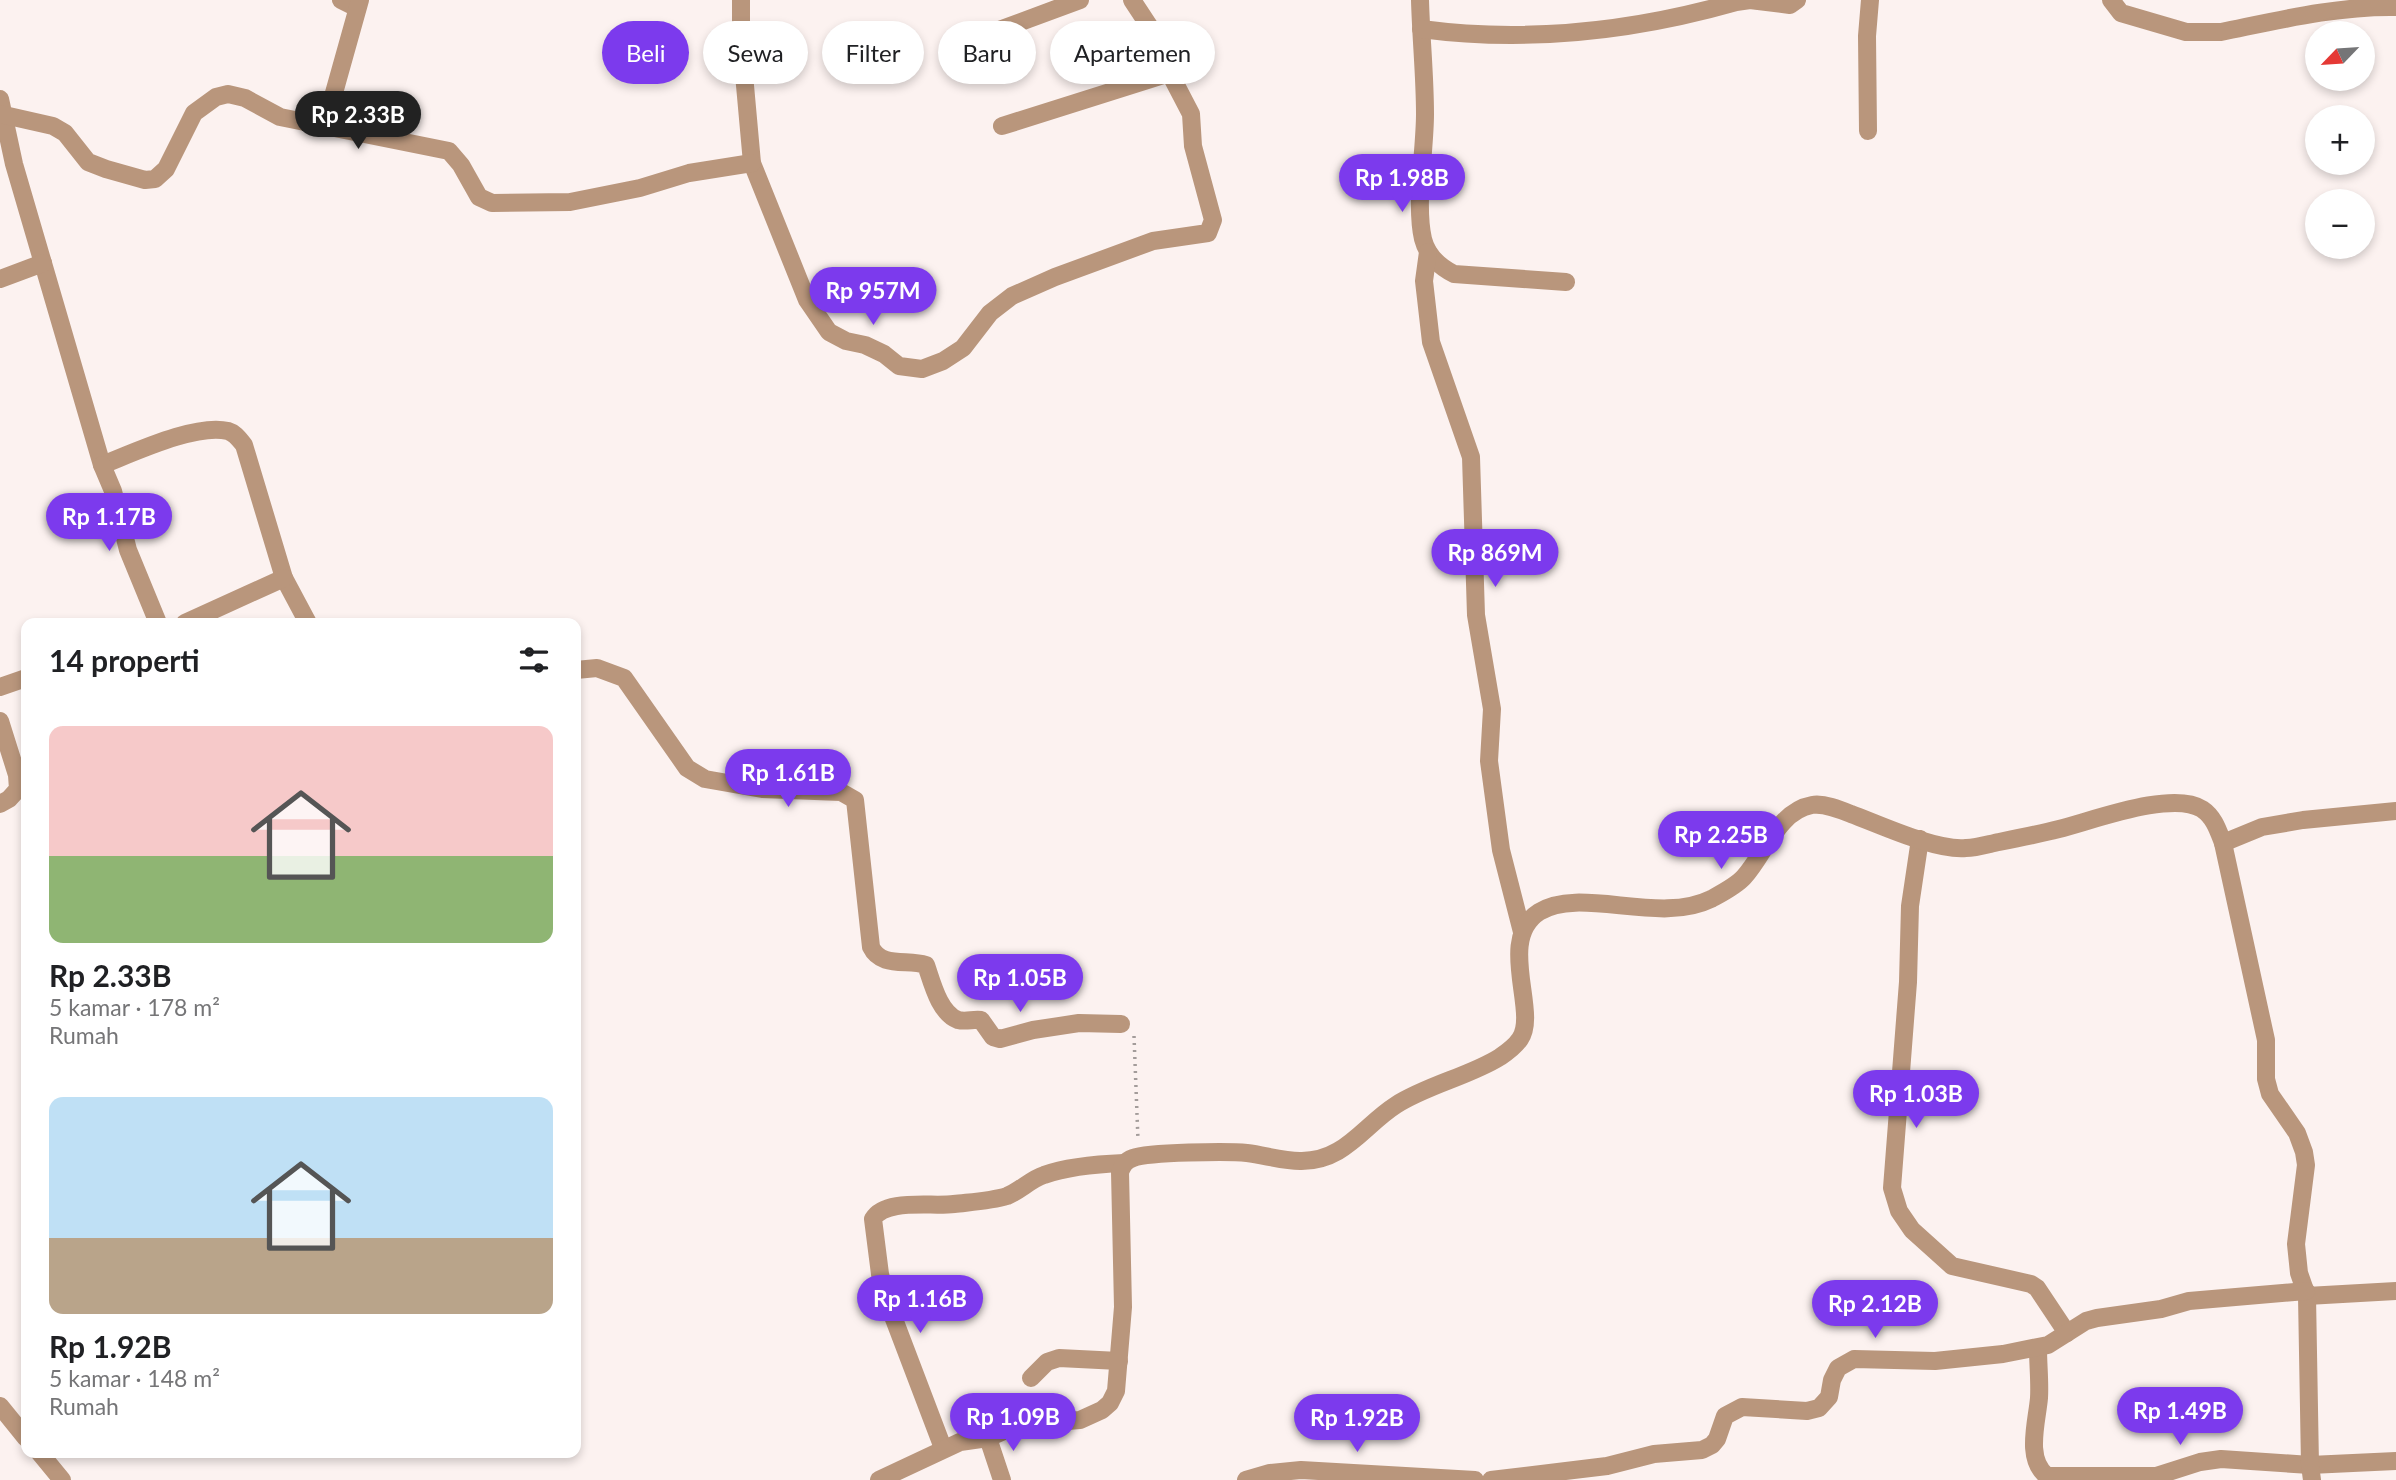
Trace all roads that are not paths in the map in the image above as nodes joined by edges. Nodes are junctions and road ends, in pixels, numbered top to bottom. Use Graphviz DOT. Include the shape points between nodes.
graph roads {
  1 [pos="741,0"];
  2 [pos="1080,0"];
  3 [pos="1132,0"];
  4 [pos="1420,0"];
  5 [pos="1797,0"];
  6 [pos="1870,0"];
  7 [pos="2112,0"];
  8 [pos="353,3"];
  9 [pos="2396,7"];
  10 [pos="1023,21"];
  11 [pos="1146,21"];
  12 [pos="1421,29"];
  13 [pos="1135,84"];
  14 [pos="1176,84"];
  15 [pos="1,109"];
  16 [pos="325,125"];
  17 [pos="1002,126"];
  18 [pos="1868,131"];
  19 [pos="752,163"];
  20 [pos="1428,252"];
  21 [pos="43,263"];
  22 [pos="0,279"];
  23 [pos="1566,282"];
  24 [pos="102,465"];
  25 [pos="284,578"];
  26 [pos="156,618"];
  27 [pos="196,618"];
  28 [pos="305,618"];
  29 [pos="581,669"];
  30 [pos="21,680"];
  31 [pos="0,687"];
  32 [pos="0,721"];
  33 [pos="0,804"];
  34 [pos="2396,811"];
  35 [pos="1920,839"];
  36 [pos="2223,843"];
  37 [pos="1522,932"];
  38 [pos="1121,1024"];
  39 [pos="1131,1160"];
  40 [pos="2396,1291"];
  41 [pos="2306,1293"];
  42 [pos="2067,1333"];
  43 [pos="2038,1348"];
  44 [pos="1119,1360"];
  45 [pos="1031,1378"];
  46 [pos="0,1406"];
  47 [pos="21,1432"];
  48 [pos="988,1438"];
  49 [pos="943,1448"];
  50 [pos="44,1458"];
  51 [pos="2396,1461"];
  52 [pos="2311,1472"];
  53 [pos="1607,1473"];
  54 [pos="62,1480"];
  55 [pos="879,1480"];
  56 [pos="1002,1480"];
  57 [pos="1246,1480"];
  58 [pos="1475,1480"];
  59 [pos="1491,1480"];
  1 -- 19 [label="street"];
  2 -- 10 [label="street"];
  3 -- 11 [label="street"];
  4 -- 12 [label="street"];
  5 -- 12 [label="street" via="1790,5 1736,2 1612,29 1558,34 1459,34"];
  6 -- 18 [label="street"];
  7 -- 9 [label="street" via="2121,13 2204,33 2323,11"];
  8 -- 16 [label="street"];
  12 -- 20 [label="street" via="1425,113 1421,203"];
  13 -- 17 [label="street"];
  14 -- 19 [label="street" via="1191,114 1193,146 1213,220 1208,233 1153,242 1012,296 990,313 962,348 922,369 899,366 875,349 829,332 807,300"];
  15 -- 16 [label="street" via="65,133 88,162 145,180 155,179 166,169 194,113 216,97 245,98 280,117"];
  15 -- 21 [label="street"];
  16 -- 19 [label="street" via="449,151 479,197 492,203 570,202"];
  20 -- 23 [label="street" via="1454,274"];
  20 -- 37 [label="street" via="1424,281 1431,342 1471,457 1476,615 1492,709 1489,761 1501,850"];
  21 -- 22 [label="street"];
  21 -- 24 [label="street"];
  24 -- 25 [label="street" via="172,438 212,430 231,432 244,445"];
  24 -- 26 [label="street" via="128,550"];
  25 -- 27 [label="street"];
  25 -- 28 [label="street"];
  29 -- 38 [label="street" via="597,667 624,678 687,768 705,779 762,789 841,792 855,800 873,952 884,960 926,965 951,1016 981,1020 993,1037 1000,1039 1079,1023"];
  30 -- 31 [label="street"];
  32 -- 33 [label="street" via="18,775 18,789"];
  34 -- 36 [label="street" via="2262,827"];
  35 -- 36 [label="street" via="1965,849 2177,802 2201,808 2214,820"];
  35 -- 37 [label="street" via="1814,804 1795,811 1744,877 1706,901 1658,910 1561,904 1537,913"];
  35 -- 42 [label="street" via="1910,906 1892,1188 1899,1211 1912,1230 1952,1266 2017,1279 2037,1288"];
  36 -- 41 [label="street" via="2266,1040 2268,1087 2304,1152 2296,1244"];
  37 -- 39 [label="street" via="1519,969 1525,1023 1521,1038 1500,1057 1395,1106 1338,1153 1300,1161 1242,1152"];
  39 -- 44 [label="street" via="1120,1172 1123,1307"];
  39 -- 49 [label="street" via="1043,1175 1013,1193 990,1199 897,1206 876,1213 873,1219 886,1298"];
  40 -- 41 [label="street"];
  41 -- 42 [label="street" via="2189,1301 2086,1321"];
  41 -- 52 [label="street"];
  42 -- 43 [label="street"];
  43 -- 52 [label="street" via="2034,1444 2045,1476 2156,1476 2221,1459"];
  43 -- 53 [label="street" via="1935,1362 1854,1359 1838,1368 1829,1397 1819,1408 1742,1407 1725,1416 1717,1439 1702,1450 1654,1454"];
  44 -- 45 [label="street" via="1059,1358 1047,1362"];
  44 -- 48 [label="street" via="1116,1391 1102,1410 1080,1420 1017,1425"];
  46 -- 47 [label="street"];
  48 -- 49 [label="street"];
  48 -- 56 [label="street"];
  49 -- 55 [label="street"];
  50 -- 54 [label="street"];
  51 -- 52 [label="street"];
  53 -- 59 [label="street"];
  57 -- 58 [label="street" via="1301,1470"];
}
